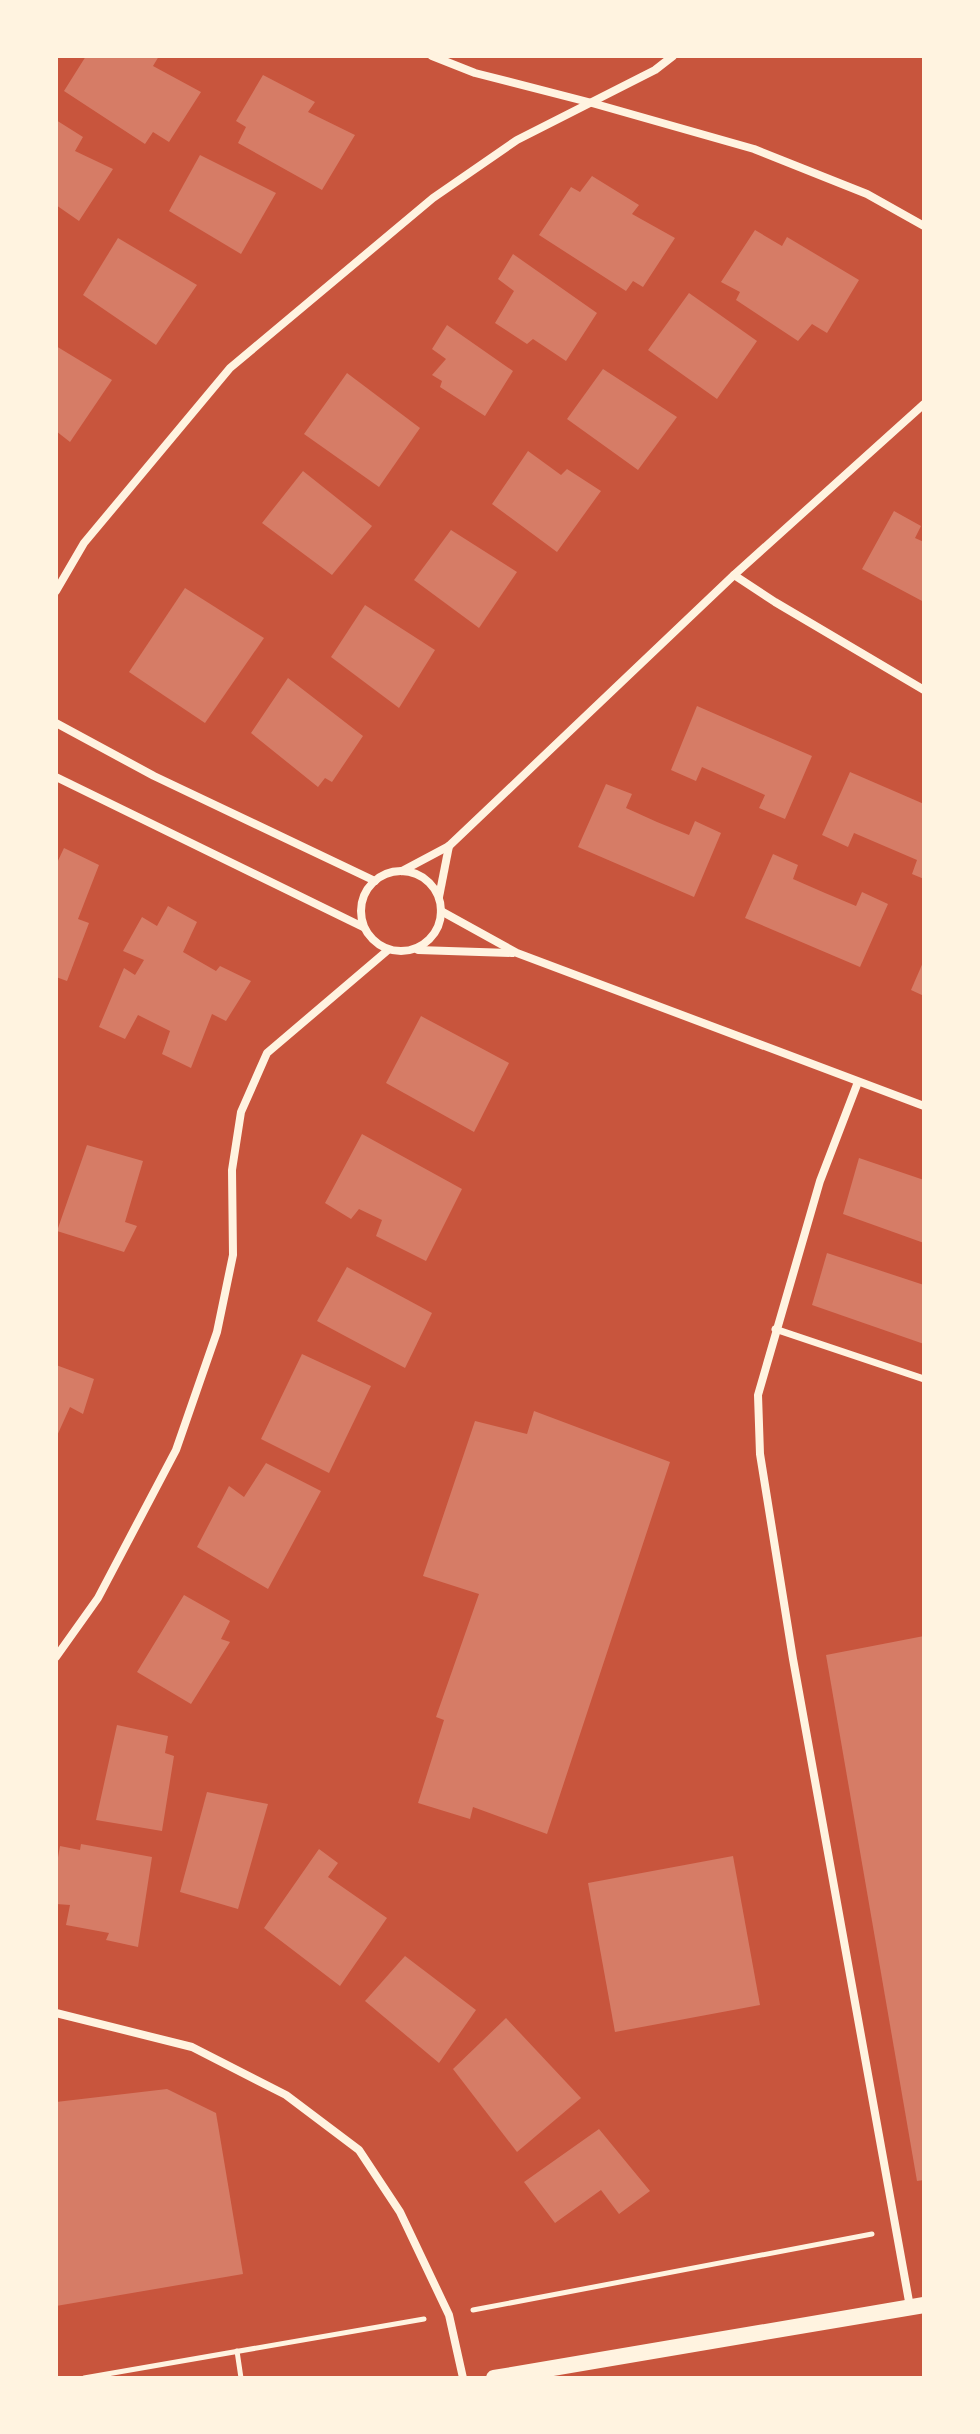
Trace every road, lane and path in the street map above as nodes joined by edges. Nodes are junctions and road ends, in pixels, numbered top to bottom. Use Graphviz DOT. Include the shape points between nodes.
graph roads {
  1 [pos="432,56"];
  2 [pos="673,56"];
  3 [pos="592,103"];
  4 [pos="924,226"];
  5 [pos="924,404"];
  6 [pos="734,575"];
  7 [pos="56,591"];
  8 [pos="924,690"];
  9 [pos="56,723"];
  10 [pos="56,777"];
  11 [pos="449,846"];
  12 [pos="402,871"];
  13 [pos="375,881"];
  14 [pos="439,898"];
  15 [pos="441,911"];
  16 [pos="363,927"];
  17 [pos="388,950"];
  18 [pos="413,950"];
  19 [pos="517,953"];
  20 [pos="858,1082"];
  21 [pos="924,1106"];
  22 [pos="775,1329"];
  23 [pos="924,1379"];
  24 [pos="56,1657"];
  25 [pos="56,2013"];
  26 [pos="896,2229"];
  27 [pos="917,2306"];
  28 [pos="449,2315"];
  29 [pos="237,2351"];
  30 [pos="84,2378"];
  31 [pos="241,2378"];
  32 [pos="463,2378"];
  33 [pos="494,2378"];
  1 -- 3 [label="street" via="475,73"];
  2 -- 3 [label="street"];
  3 -- 4 [label="street" via="754,149 867,194"];
  3 -- 7 [label="street" via="517,140 433,198 230,368 84,543"];
  5 -- 6 [label="street"];
  6 -- 8 [label="street"];
  6 -- 11 [label="street"];
  9 -- 13 [label="street"];
  10 -- 16 [label="street"];
  11 -- 12 [label="street"];
  11 -- 14 [label="street"];
  12 -- 13 [label="street"];
  12 -- 14 [label="street" via="425,879"];
  13 -- 16 [label="street" via="362,902"];
  14 -- 15 [label="street"];
  15 -- 18 [label="street" via="434,935"];
  15 -- 19 [label="street"];
  16 -- 17 [label="street"];
  17 -- 18 [label="street"];
  17 -- 24 [label="street" via="267,1053 241,1112 232,1170 233,1255 217,1332 176,1450 98,1598"];
  18 -- 19 [label="street"];
  19 -- 20 [label="street"];
  20 -- 21 [label="street"];
  20 -- 22 [label="street" via="820,1181"];
  22 -- 23 [label="street"];
  22 -- 26 [label="street" via="758,1395 760,1454"];
  25 -- 28 [label="street" via="192,2047 286,2095 359,2150 400,2212"];
  26 -- 27 [label="street"];
  26 -- 28 [label="path"];
  27 -- 33 [label="main road"];
  28 -- 29 [label="path"];
  28 -- 32 [label="street"];
  29 -- 30 [label="path"];
  29 -- 31 [label="path"];
}
